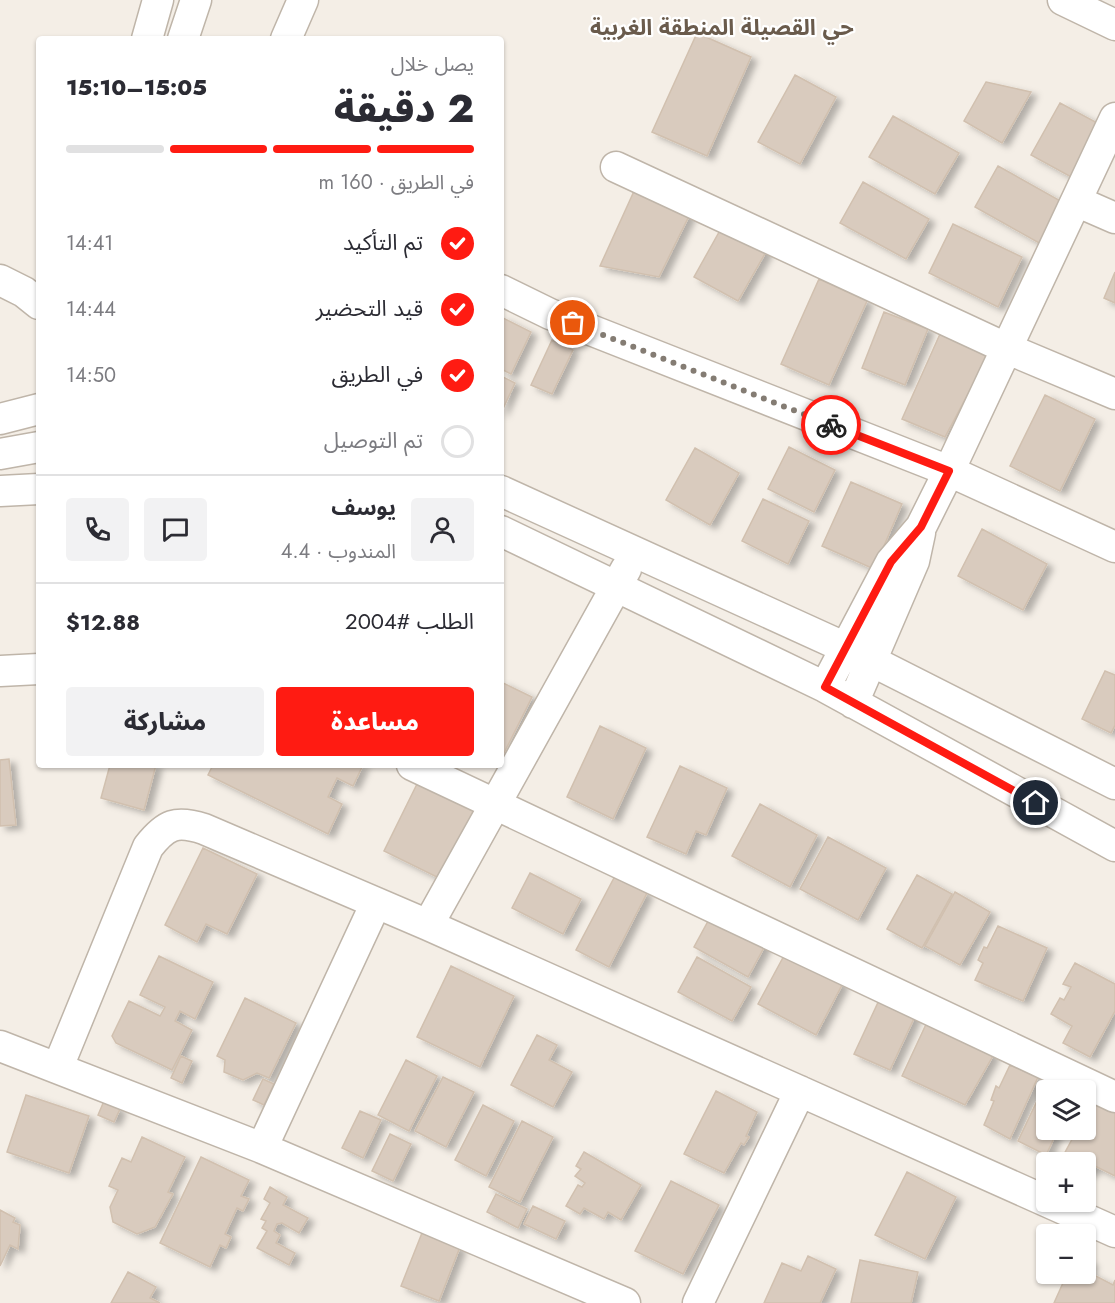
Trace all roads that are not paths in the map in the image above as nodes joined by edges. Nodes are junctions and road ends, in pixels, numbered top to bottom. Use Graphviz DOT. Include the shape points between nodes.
graph roads {
  1 [pos="158,0"];
  2 [pos="303,0"];
  3 [pos="1063,0"];
  4 [pos="190,17"];
  5 [pos="1115,25"];
  6 [pos="148,36"];
  7 [pos="287,36"];
  8 [pos="1115,118"];
  9 [pos="616,167"];
  10 [pos="1076,201"];
  11 [pos="1115,218"];
  12 [pos="0,280"];
  13 [pos="504,291"];
  14 [pos="36,302"];
  15 [pos="1008,349"];
  16 [pos="1115,394"];
  17 [pos="36,410"];
  18 [pos="0,419"];
  19 [pos="36,448"];
  20 [pos="0,454"];
  21 [pos="949,471"];
  22 [pos="36,489"];
  23 [pos="0,491"];
  24 [pos="504,492"];
  25 [pos="504,533"];
  26 [pos="1115,547"];
  27 [pos="634,550"];
  28 [pos="618,588"];
  29 [pos="858,655"];
  30 [pos="36,669"];
  31 [pos="0,671"];
  32 [pos="825,687"];
  33 [pos="853,703"];
  34 [pos="418,768"];
  35 [pos="1115,784"];
  36 [pos="495,807"];
  37 [pos="1115,846"];
  38 [pos="376,903"];
  39 [pos="428,925"];
  40 [pos="0,1046"];
  41 [pos="58,1067"];
  42 [pos="800,1091"];
  43 [pos="1115,1097"];
  44 [pos="262,1148"];
  45 [pos="1115,1232"];
  46 [pos="625,1303"];
  47 [pos="698,1303"];
  1 -- 4 [label="street"];
  1 -- 6 [label="street"];
  2 -- 7 [label="street"];
  3 -- 5 [label="street"];
  8 -- 10 [label="street"];
  9 -- 15 [label="street"];
  10 -- 11 [label="street"];
  10 -- 15 [label="street"];
  12 -- 14 [label="street"];
  13 -- 21 [label="street" via="562,319"];
  15 -- 16 [label="street"];
  15 -- 21 [label="street"];
  17 -- 18 [label="street"];
  19 -- 20 [label="street"];
  21 -- 26 [label="street"];
  21 -- 29 [label="street" via="921,527 891,562"];
  22 -- 23 [label="street"];
  24 -- 27 [label="street"];
  25 -- 28 [label="street"];
  27 -- 28 [label="street"];
  27 -- 29 [label="street"];
  28 -- 32 [label="street"];
  28 -- 36 [label="street"];
  29 -- 32 [label="street"];
  29 -- 33 [label="street"];
  29 -- 35 [label="street"];
  30 -- 31 [label="street"];
  32 -- 33 [label="street"];
  33 -- 37 [label="street"];
  34 -- 36 [label="street"];
  36 -- 39 [label="street"];
  36 -- 43 [label="street"];
  38 -- 39 [label="street"];
  38 -- 41 [label="street" via="204,829 184,823 162,830 148,847"];
  38 -- 44 [label="street"];
  39 -- 42 [label="street"];
  40 -- 41 [label="street"];
  41 -- 44 [label="street"];
  42 -- 45 [label="street"];
  42 -- 47 [label="street"];
  44 -- 46 [label="street"];
}
